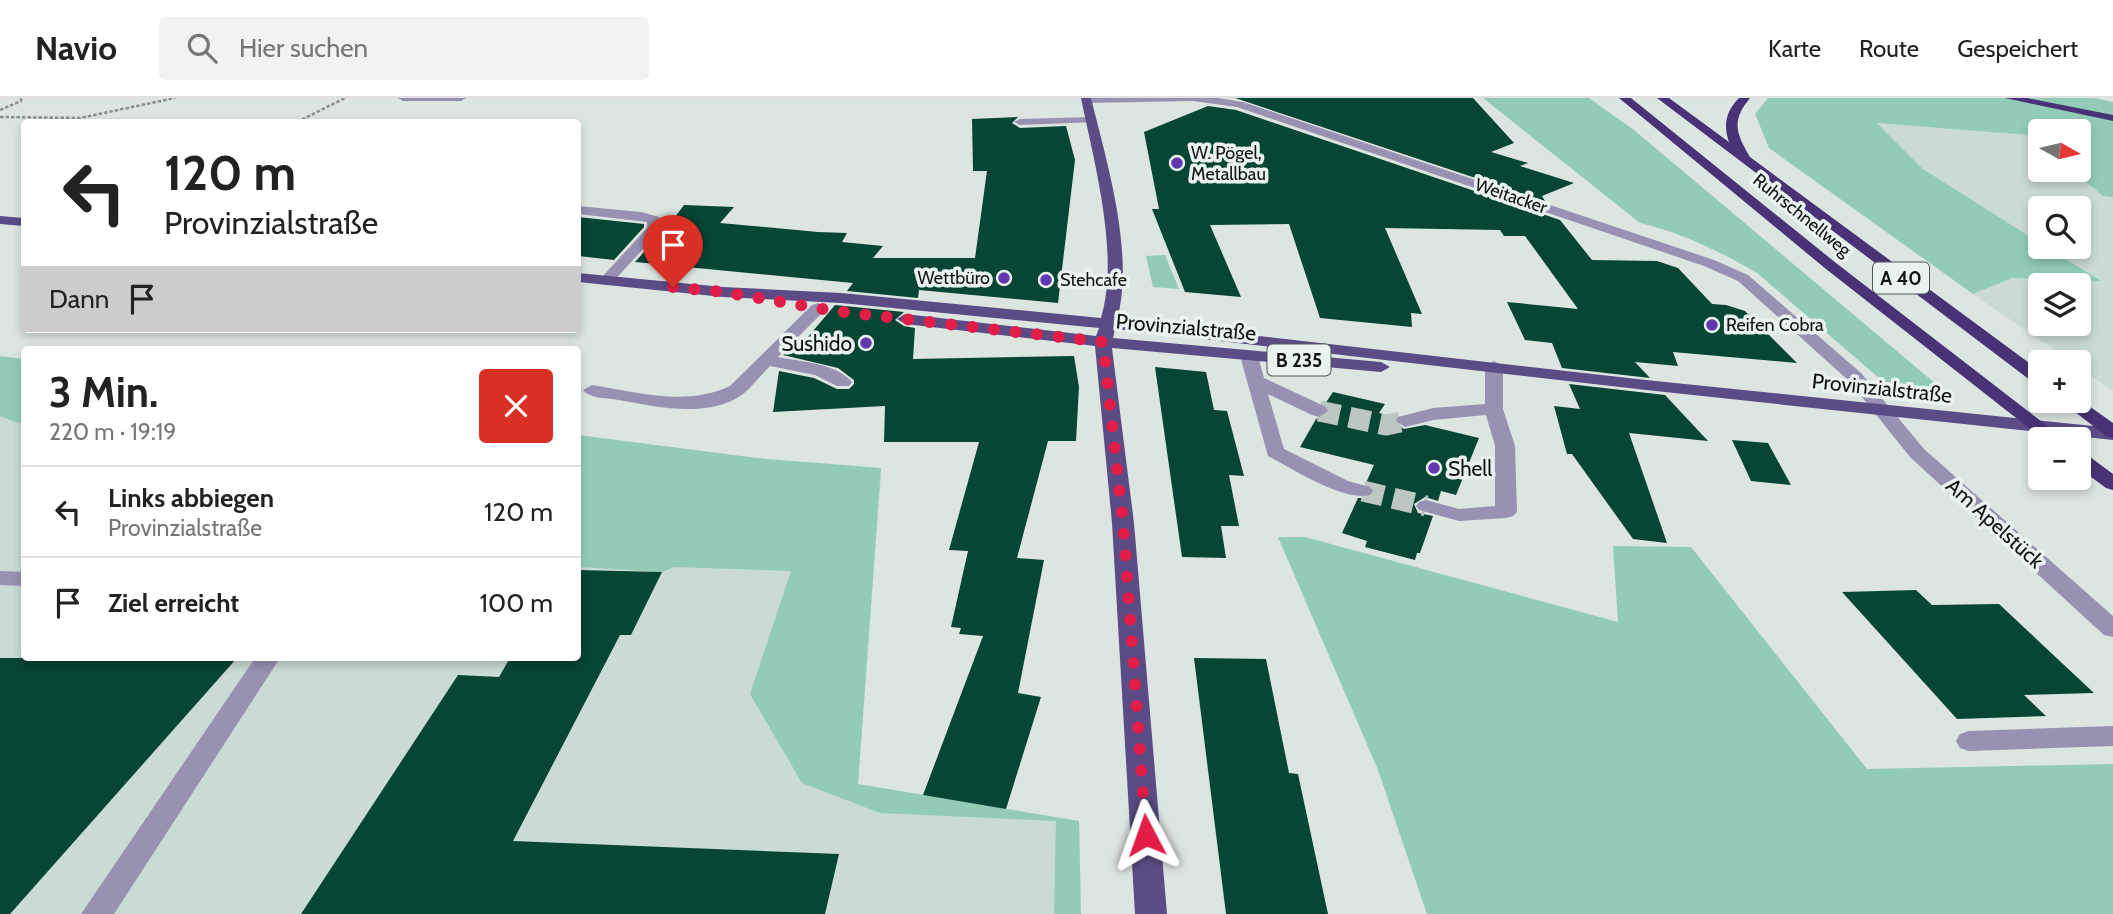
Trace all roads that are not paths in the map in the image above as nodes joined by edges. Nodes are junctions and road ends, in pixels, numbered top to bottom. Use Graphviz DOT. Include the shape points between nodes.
graph roads {
  1 [pos="403,98"];
  2 [pos="461,98"];
  3 [pos="1611,98"];
  4 [pos="1624,98"];
  5 [pos="1662,98"];
  6 [pos="1745,98"];
  7 [pos="2010,98"];
  8 [pos="1086,99"];
  9 [pos="2113,118"];
  10 [pos="1092,120"];
  11 [pos="1020,122"];
  12 [pos="1657,125"];
  13 [pos="1763,175"];
  14 [pos="581,210"];
  15 [pos="0,220"];
  16 [pos="21,222"];
  17 [pos="581,278"];
  18 [pos="607,280"];
  19 [pos="723,292"];
  20 [pos="818,308"];
  21 [pos="1107,333"];
  22 [pos="1249,356"];
  23 [pos="766,360"];
  24 [pos="2028,370"];
  25 [pos="1494,371"];
  26 [pos="1256,381"];
  27 [pos="843,382"];
  28 [pos="592,390"];
  29 [pos="1494,409"];
  30 [pos="1319,411"];
  31 [pos="1885,411"];
  32 [pos="2086,413"];
  33 [pos="1405,421"];
  34 [pos="2039,427"];
  35 [pos="2113,433"];
  36 [pos="2091,467"];
  37 [pos="2113,484"];
  38 [pos="1363,491"];
  39 [pos="1426,506"];
  40 [pos="0,578"];
  41 [pos="21,579"];
  42 [pos="2113,629"];
  43 [pos="266,661"];
  44 [pos="2113,736"];
  45 [pos="1969,741"];
  46 [pos="97,914"];
  47 [pos="1151,914"];
  1 -- 2 [label="street"];
  3 -- 12 [label="highway"];
  4 -- 12 [label="highway, Ruhrschnellweg / A 40"];
  5 -- 13 [label="highway, Ruhrschnellweg / A 40"];
  6 -- 13 [label="highway" via="1734,109 1730,132 1740,153"];
  7 -- 9 [label="highway"];
  8 -- 10 [label="main road"];
  8 -- 31 [label="street, Weitacker" via="1193,98 1240,104 1709,263 1743,278 1855,377"];
  10 -- 11 [label="street"];
  10 -- 21 [label="main road" via="1111,207 1115,299"];
  12 -- 34 [label="highway, Ruhrschnellweg / A 40"];
  13 -- 24 [label="highway, Ruhrschnellweg / A 40"];
  14 -- 18 [label="street" via="654,220 654,229"];
  15 -- 16 [label="main road"];
  17 -- 18 [label="main road, Provinzialstraße / B 235"];
  18 -- 19 [label="main road, Provinzialstraße / B 235"];
  19 -- 20 [label="main road, Provinzialstraße / B 235"];
  19 -- 21 [label="main road, Provinzialstraße / B 235" via="841,298"];
  20 -- 21 [label="main road, Provinzialstraße / B 235"];
  20 -- 23 [label="street"];
  21 -- 22 [label="main road, Provinzialstraße / B 235"];
  21 -- 25 [label="main road, Provinzialstraße / B 235"];
  21 -- 47 [label="main road"];
  22 -- 25 [label="main road, Provinzialstraße / B 235"];
  22 -- 26 [label="street"];
  23 -- 27 [label="street" via="821,371"];
  23 -- 28 [label="street" via="736,390 709,403"];
  25 -- 29 [label="street"];
  25 -- 31 [label="main road, Provinzialstraße / B 235"];
  26 -- 30 [label="street"];
  26 -- 38 [label="street" via="1275,452"];
  29 -- 33 [label="street"];
  29 -- 39 [label="street" via="1505,446 1506,512 1459,514"];
  31 -- 35 [label="main road, Provinzialstraße / B 235"];
  31 -- 42 [label="street, Am Apelstück" via="1917,453"];
  32 -- 35 [label="highway"];
  36 -- 37 [label="highway"];
  40 -- 41 [label="street"];
  43 -- 46 [label="street"];
  44 -- 45 [label="street"];
}
